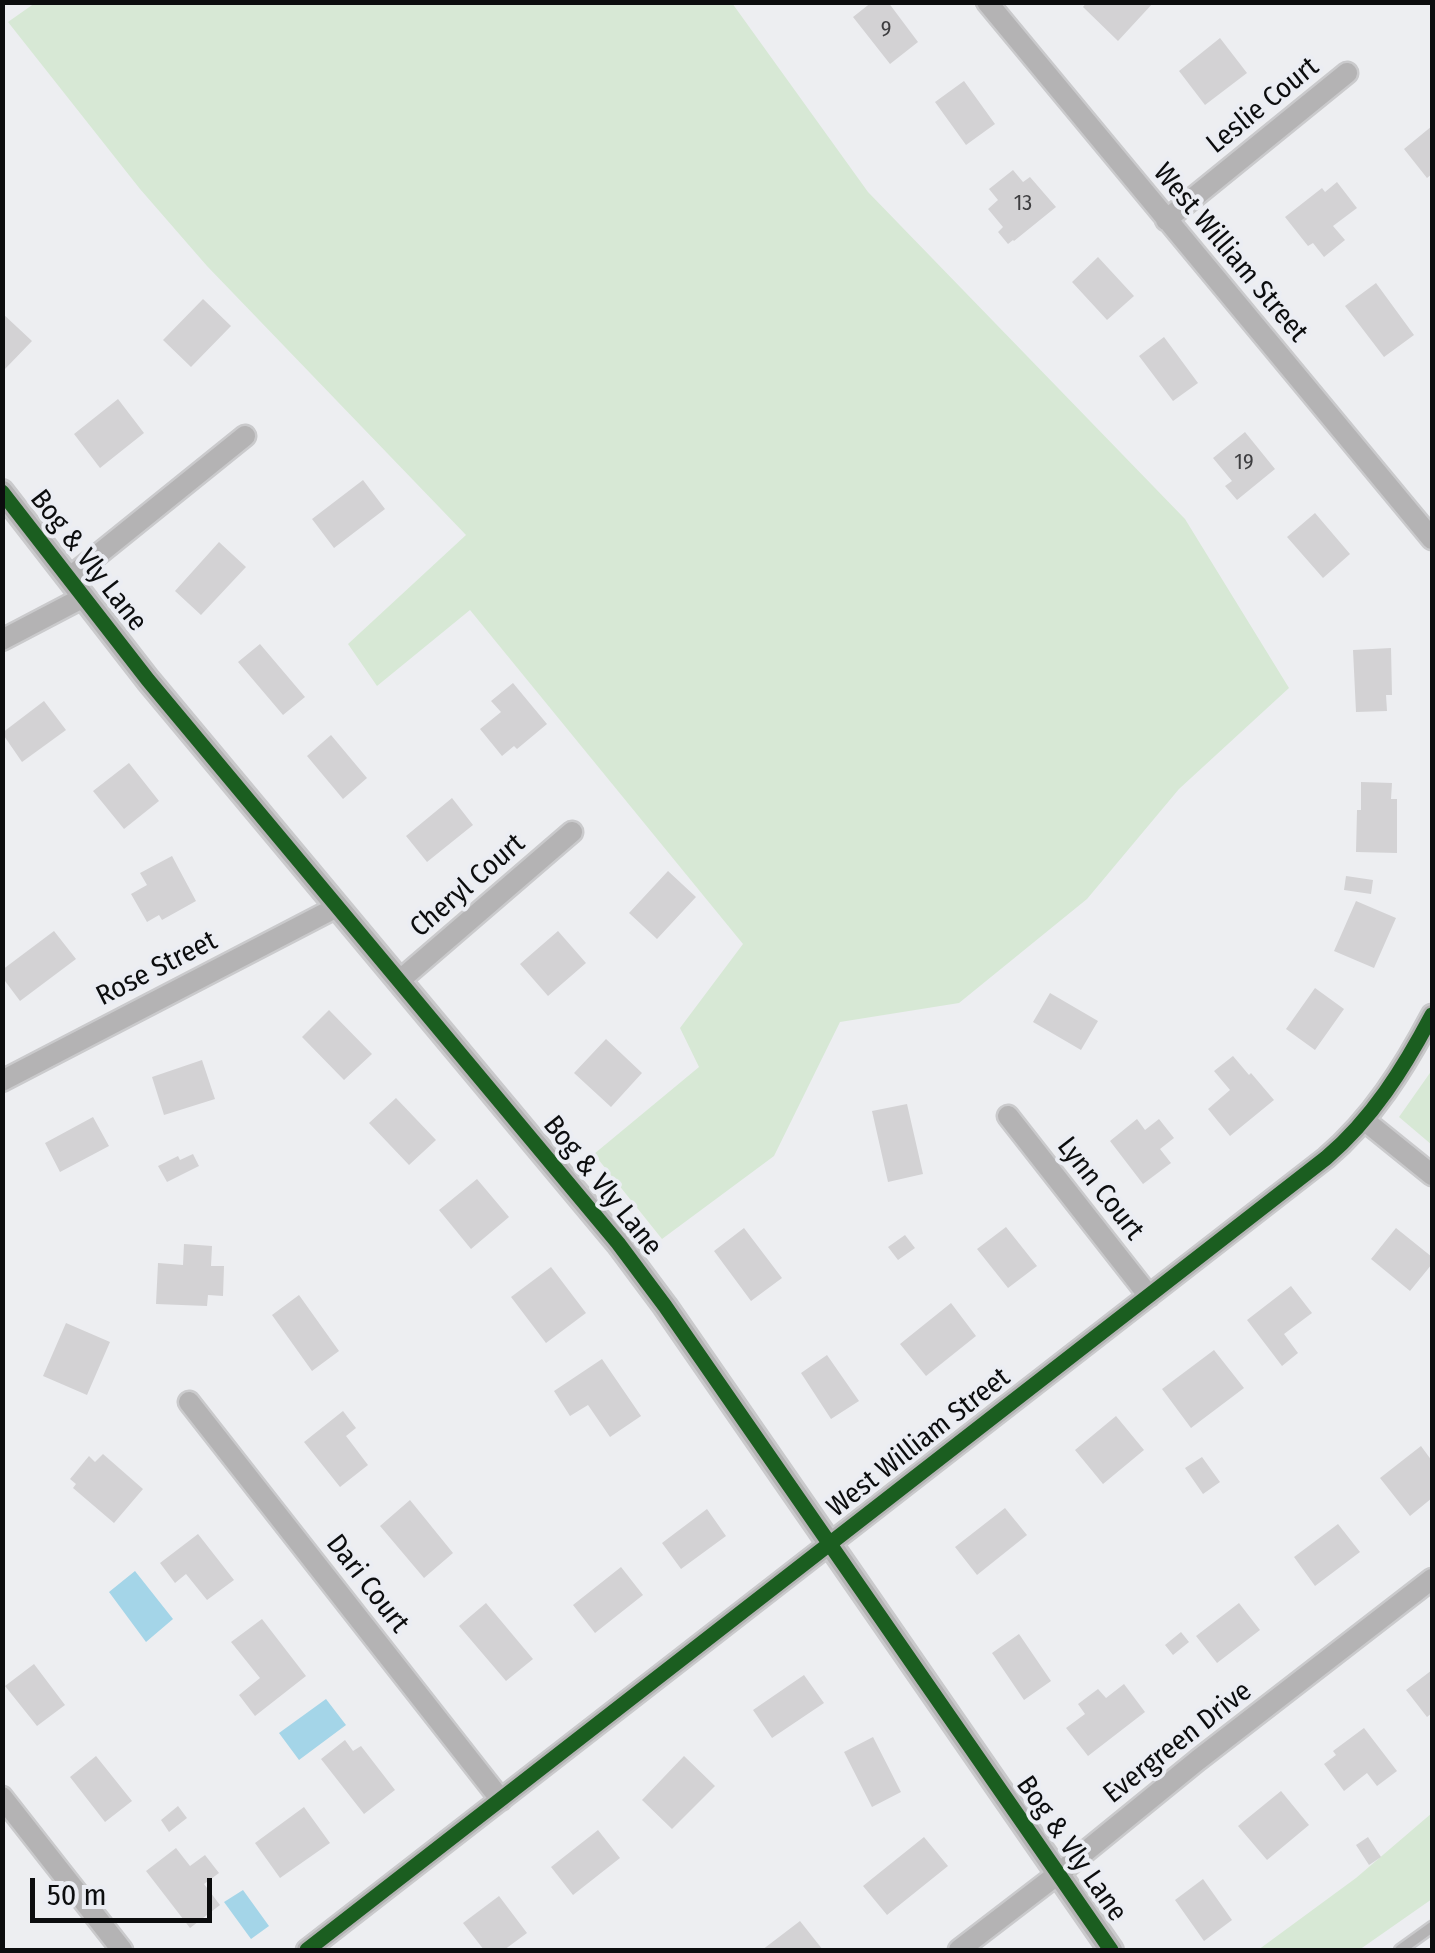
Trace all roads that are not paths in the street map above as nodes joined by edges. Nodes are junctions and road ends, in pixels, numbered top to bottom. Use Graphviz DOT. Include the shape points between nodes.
graph roads {
  1 [pos="987,2"];
  2 [pos="1347,73"];
  3 [pos="1166,220"];
  4 [pos="245,436"];
  5 [pos="2,492"];
  6 [pos="1432,538"];
  7 [pos="76,588"];
  8 [pos="2,640"];
  9 [pos="572,832"];
  10 [pos="337,906"];
  11 [pos="399,981"];
  12 [pos="1432,1015"];
  13 [pos="2,1081"];
  14 [pos="1008,1116"];
  15 [pos="1364,1120"];
  16 [pos="1432,1175"];
  17 [pos="1149,1296"];
  18 [pos="189,1402"];
  19 [pos="830,1544"];
  20 [pos="1432,1579"];
  21 [pos="2,1797"];
  22 [pos="501,1800"];
  23 [pos="1058,1874"];
  24 [pos="1432,1927"];
  25 [pos="122,1950"];
  26 [pos="307,1950"];
  27 [pos="959,1950"];
  28 [pos="1110,1950"];
  29 [pos="1400,1950"];
  1 -- 3 [label="street, West William Street"];
  2 -- 3 [label="street, Leslie Court"];
  3 -- 6 [label="street, West William Street"];
  4 -- 7 [label="street"];
  5 -- 7 [label="street, Bog & Vly Lane"];
  7 -- 8 [label="street"];
  7 -- 10 [label="street, Bog & Vly Lane"];
  9 -- 11 [label="street, Cheryl Court"];
  10 -- 11 [label="street, Bog & Vly Lane"];
  10 -- 13 [label="street, Rose Street"];
  11 -- 19 [label="street, Bog & Vly Lane" via="618,1243"];
  12 -- 15 [label="street, West William Street"];
  14 -- 17 [label="street, Lynn Court"];
  15 -- 16 [label="street"];
  15 -- 17 [label="street, West William Street" via="1300,1179"];
  17 -- 19 [label="street, West William Street"];
  18 -- 22 [label="street, Dari Court"];
  19 -- 22 [label="street, West William Street"];
  19 -- 23 [label="street, Bog & Vly Lane"];
  20 -- 23 [label="street, Evergreen Drive"];
  21 -- 25 [label="street"];
  22 -- 26 [label="street, West William Street"];
  23 -- 27 [label="street, Evergreen Drive"];
  23 -- 28 [label="street, Bog & Vly Lane"];
  24 -- 29 [label="lane"];
}
